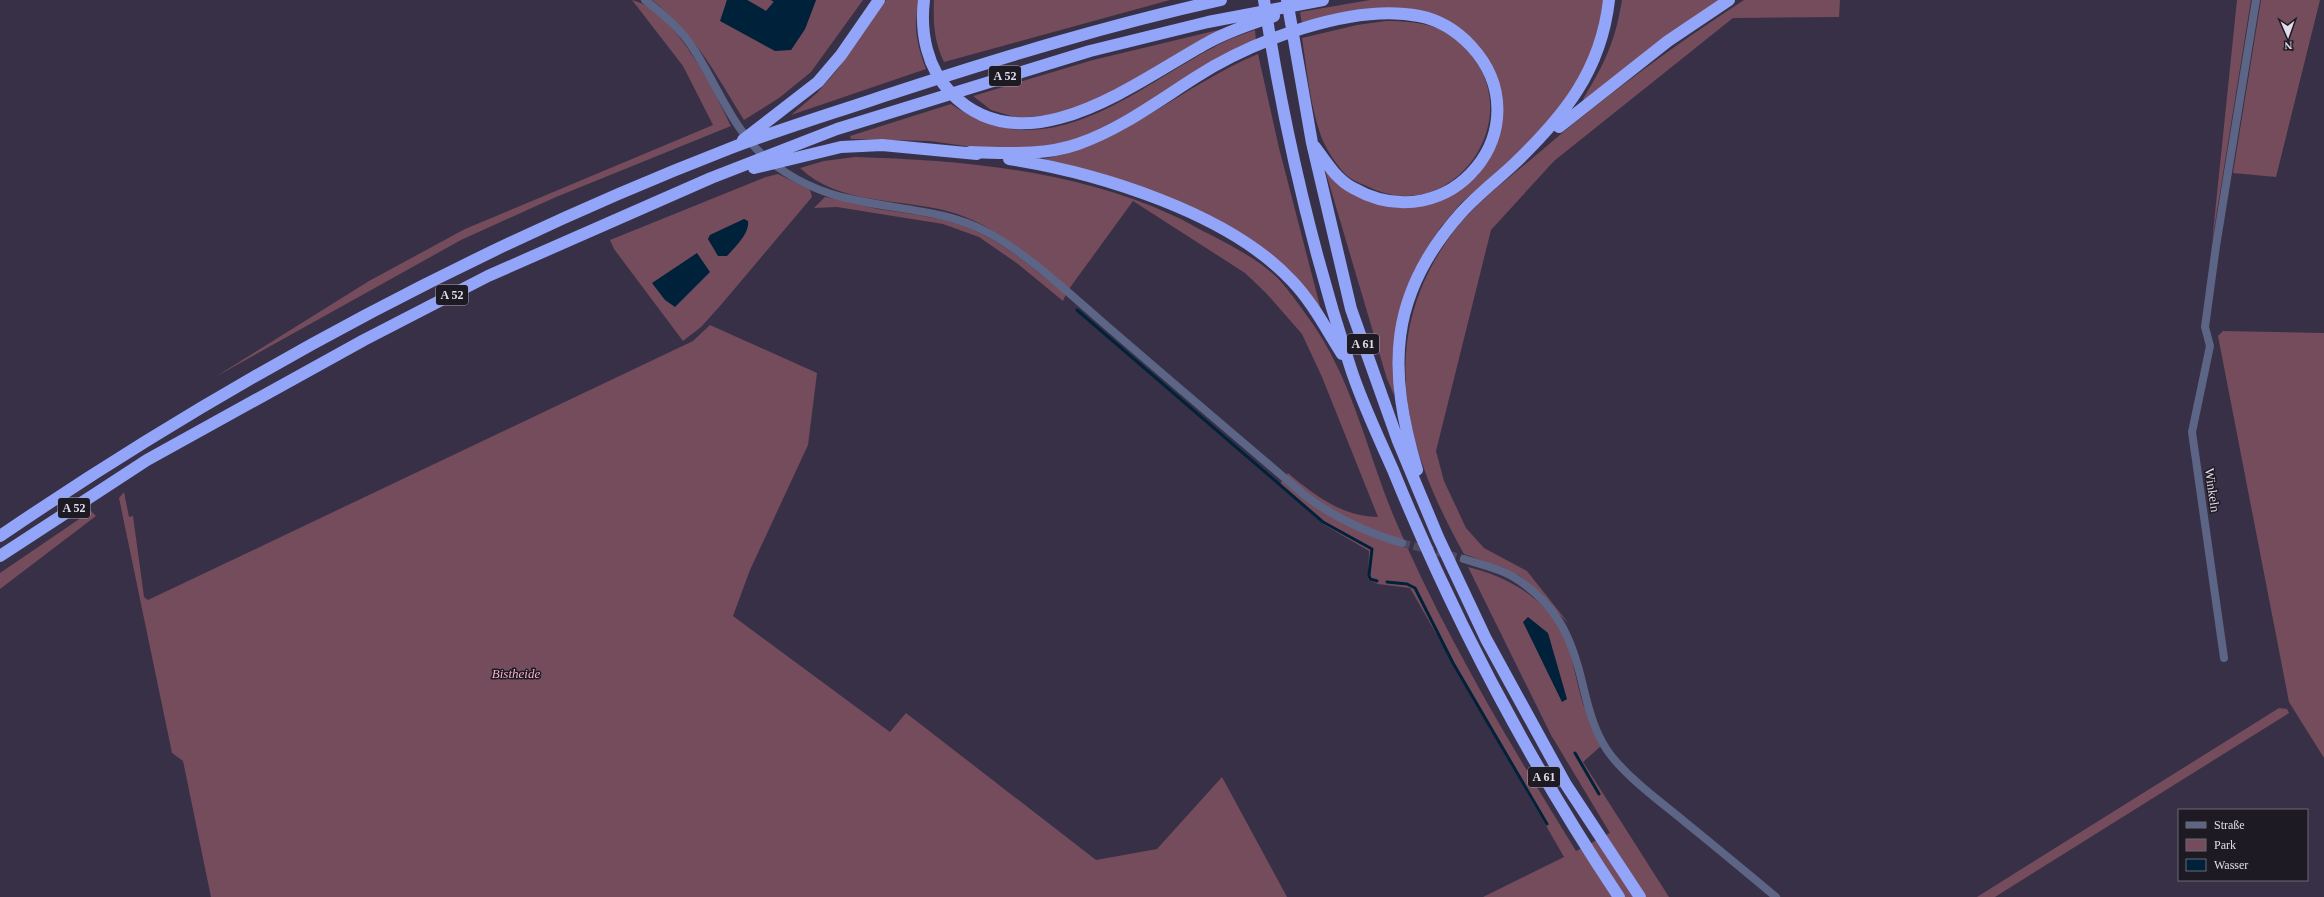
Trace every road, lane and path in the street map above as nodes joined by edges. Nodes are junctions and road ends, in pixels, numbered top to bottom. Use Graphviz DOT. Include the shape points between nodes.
graph roads {
  1 [pos="645,0"];
  2 [pos="879,0"];
  3 [pos="924,0"];
  4 [pos="1221,0"];
  5 [pos="1264,0"];
  6 [pos="1287,0"];
  7 [pos="1323,0"];
  8 [pos="1609,0"];
  9 [pos="1729,0"];
  10 [pos="2256,0"];
  11 [pos="1307,3"];
  12 [pos="1312,143"];
  13 [pos="733,148"];
  14 [pos="970,152"];
  15 [pos="1515,163"];
  16 [pos="711,178"];
  17 [pos="1351,369"];
  18 [pos="0,536"];
  19 [pos="1438,537"];
  20 [pos="1402,542"];
  21 [pos="0,556"];
  22 [pos="1464,559"];
  23 [pos="2224,658"];
  24 [pos="1619,897"];
  25 [pos="1640,897"];
  26 [pos="1776,897"];
  1 -- 20 [label="street" via="670,20 692,47 748,140 767,158 795,178 828,193 854,200 949,216 990,233 1060,287 1307,497 1350,523"];
  2 -- 13 [label="highway" via="841,55 818,82"];
  3 -- 11 [label="highway" via="922,16 925,42 940,79 956,98 989,116 1008,121 1039,122 1060,119 1080,112 1113,97 1208,42"];
  4 -- 13 [label="highway, A 52" via="1057,40"];
  5 -- 17 [label="highway, A 61" via="1276,78 1301,197"];
  6 -- 12 [label="highway, A 61"];
  7 -- 11 [label="highway, A 52"];
  8 -- 15 [label="highway" via="1602,39 1581,87 1564,111"];
  9 -- 15 [label="highway" via="1668,40"];
  10 -- 23 [label="street, Winkeln" via="2205,327 2210,346 2192,432"];
  11 -- 16 [label="highway, A 52" via="1208,22 1090,51 837,129"];
  12 -- 14 [label="highway" via="1337,176 1352,188 1373,198 1412,202 1435,198 1472,175 1483,159 1496,123 1493,81 1482,58 1465,39 1445,24 1419,16 1385,14 1347,19 1279,36 1237,54 1133,117 1078,144 1046,151"];
  12 -- 19 [label="highway, A 61" via="1351,309 1395,434"];
  13 -- 18 [label="highway, A 52" via="559,222 393,300 147,440"];
  14 -- 16 [label="highway" via="882,145 841,147"];
  14 -- 17 [label="highway" via="1050,165 1094,176 1176,207 1248,244 1282,271 1312,304"];
  15 -- 19 [label="highway" via="1462,212 1443,235 1427,258 1403,313 1397,373 1400,407"];
  16 -- 21 [label="highway, A 52" via="488,276 364,340 148,460"];
  17 -- 24 [label="highway, A 61" via="1429,558 1475,653 1556,798"];
  19 -- 25 [label="highway, A 61" via="1486,639 1525,711 1565,782"];
  22 -- 26 [label="street" via="1511,576 1534,592 1552,611 1567,633 1576,654 1590,714 1602,742 1613,758 1645,789"];
}
